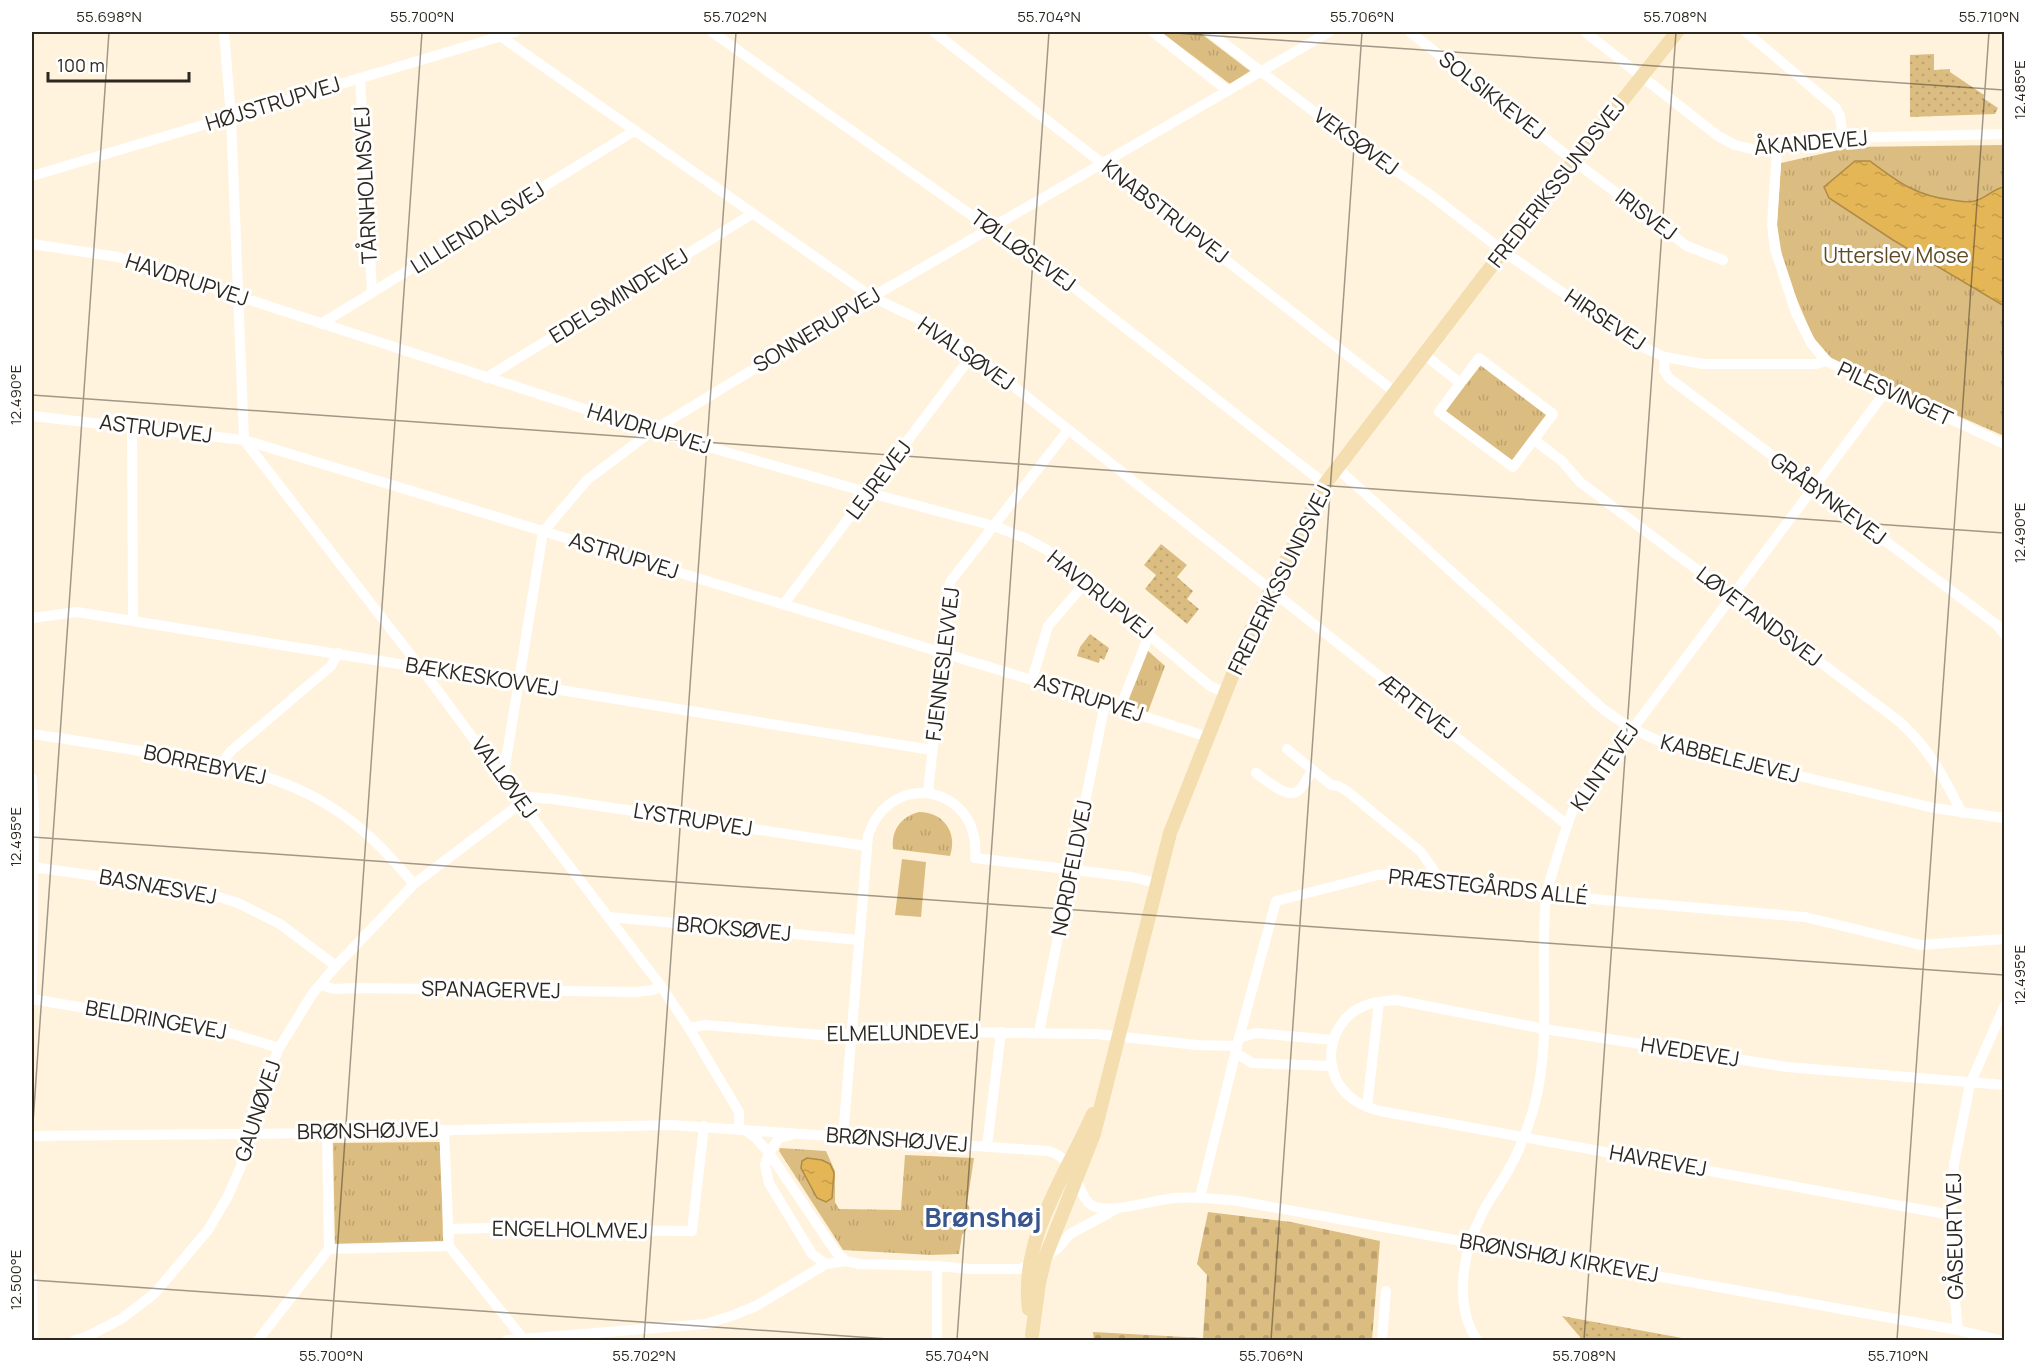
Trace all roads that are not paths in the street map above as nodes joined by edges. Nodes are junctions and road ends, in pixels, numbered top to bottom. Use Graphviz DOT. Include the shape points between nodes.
graph roads {
  1 [pos="224,32"];
  2 [pos="515,32"];
  3 [pos="712,32"];
  4 [pos="934,32"];
  5 [pos="1154,32"];
  6 [pos="1209,32"];
  7 [pos="1329,32"];
  8 [pos="1410,32"];
  9 [pos="1585,32"];
  10 [pos="1677,32"];
  11 [pos="1746,32"];
  12 [pos="500,36"];
  13 [pos="1261,72"];
  14 [pos="1641,76"];
  15 [pos="360,78"];
  16 [pos="1228,91"];
  17 [pos="231,117"];
  18 [pos="634,131"];
  19 [pos="2004,134"];
  20 [pos="1843,138"];
  21 [pos="1777,150"];
  22 [pos="1574,161"];
  23 [pos="1104,164"];
  24 [pos="32,176"];
  25 [pos="752,214"];
  26 [pos="991,227"];
  27 [pos="32,244"];
  28 [pos="1503,251"];
  29 [pos="1723,260"];
  30 [pos="372,292"];
  31 [pos="238,297"];
  32 [pos="872,297"];
  33 [pos="321,324"];
  34 [pos="973,354"];
  35 [pos="1425,355"];
  36 [pos="1665,357"];
  37 [pos="1826,361"];
  38 [pos="486,378"];
  39 [pos="1460,383"];
  40 [pos="1886,391"];
  41 [pos="1396,393"];
  42 [pos="32,416"];
  43 [pos="132,426"];
  44 [pos="1068,430"];
  45 [pos="652,431"];
  46 [pos="244,440"];
  47 [pos="1534,440"];
  48 [pos="2004,444"];
  49 [pos="1337,468"];
  50 [pos="1325,484"];
  51 [pos="1813,487"];
  52 [pos="870,493"];
  53 [pos="994,526"];
  54 [pos="543,532"];
  55 [pos="1086,582"];
  56 [pos="1270,590"];
  57 [pos="1731,596"];
  58 [pos="783,605"];
  59 [pos="32,618"];
  60 [pos="133,621"];
  61 [pos="2004,634"];
  62 [pos="1149,635"];
  63 [pos="338,653"];
  64 [pos="942,653"];
  65 [pos="421,667"];
  66 [pos="1032,680"];
  67 [pos="520,683"];
  68 [pos="1226,693"];
  69 [pos="1105,703"];
  70 [pos="1120,708"];
  71 [pos="1631,729"];
  72 [pos="32,734"];
  73 [pos="1208,737"];
  74 [pos="1287,749"];
  75 [pos="932,750"];
  76 [pos="221,764"];
  77 [pos="1312,771"];
  78 [pos="1256,773"];
  79 [pos="32,778"];
  80 [pos="503,779"];
  81 [pos="928,793"];
  82 [pos="521,803"];
  83 [pos="1962,813"];
  84 [pos="2004,818"];
  85 [pos="1566,824"];
  86 [pos="867,846"];
  87 [pos="33,867"];
  88 [pos="1072,869"];
  89 [pos="1438,878"];
  90 [pos="1156,883"];
  91 [pos="414,884"];
  92 [pos="1546,895"];
  93 [pos="609,917"];
  94 [pos="2004,939"];
  95 [pos="859,940"];
  96 [pos="336,966"];
  97 [pos="320,985"];
  98 [pos="661,986"];
  99 [pos="32,998"];
  100 [pos="1379,1002"];
  101 [pos="2004,1007"];
  102 [pos="689,1028"];
  103 [pos="1545,1029"];
  104 [pos="1001,1032"];
  105 [pos="1039,1032"];
  106 [pos="850,1033"];
  107 [pos="1118,1035"];
  108 [pos="1333,1040"];
  109 [pos="1237,1046"];
  110 [pos="279,1048"];
  111 [pos="1331,1065"];
  112 [pos="1970,1084"];
  113 [pos="1106,1085"];
  114 [pos="2004,1085"];
  115 [pos="1367,1107"];
  116 [pos="704,1126"];
  117 [pos="444,1130"];
  118 [pos="742,1130"];
  119 [pos="248,1133"];
  120 [pos="327,1133"];
  121 [pos="806,1135"];
  122 [pos="32,1136"];
  123 [pos="843,1137"];
  124 [pos="1524,1137"];
  125 [pos="987,1146"];
  126 [pos="769,1153"];
  127 [pos="1069,1163"];
  128 [pos="1076,1179"];
  129 [pos="1200,1197"];
  130 [pos="1117,1208"];
  131 [pos="1951,1215"];
  132 [pos="448,1229"];
  133 [pos="1469,1242"];
  134 [pos="449,1246"];
  135 [pos="329,1249"];
  136 [pos="1045,1258"];
  137 [pos="846,1261"];
  138 [pos="826,1264"];
  139 [pos="937,1266"];
  140 [pos="1029,1266"];
  141 [pos="32,1276"];
  142 [pos="1386,1291"];
  143 [pos="1958,1330"];
  144 [pos="1032,1338"];
  145 [pos="88,1339"];
  146 [pos="524,1340"];
  147 [pos="33,1341"];
  148 [pos="75,1341"];
  149 [pos="258,1341"];
  150 [pos="507,1341"];
  151 [pos="937,1341"];
  152 [pos="1382,1341"];
  153 [pos="1477,1341"];
  154 [pos="1999,1341"];
  1 -- 17 [label="street"];
  2 -- 12 [label="street, HØJSTRUPVEJ"];
  3 -- 26 [label="street, TØLLØSEVEJ"];
  4 -- 23 [label="street, KNABSTRUPVEJ"];
  5 -- 16 [label="street"];
  6 -- 13 [label="street, VEKSØVEJ"];
  7 -- 13 [label="street, SONNERUPVEJ"];
  8 -- 22 [label="street, SOLSIKKEVEJ"];
  9 -- 14 [label="street, ÅKANDEVEJ"];
  10 -- 14 [label="main road, FREDERIKSSUNDSVEJ"];
  11 -- 20 [label="street" via="1836,108"];
  12 -- 15 [label="street, HØJSTRUPVEJ"];
  12 -- 18 [label="street, HVALSØVEJ"];
  13 -- 16 [label="street, SONNERUPVEJ"];
  13 -- 28 [label="street, VEKSØVEJ"];
  14 -- 21 [label="street, ÅKANDEVEJ" via="1718,136 1746,149"];
  14 -- 22 [label="main road, FREDERIKSSUNDSVEJ"];
  15 -- 17 [label="street, HØJSTRUPVEJ"];
  15 -- 30 [label="street, TÅRNHOLMSVEJ"];
  16 -- 23 [label="street, SONNERUPVEJ"];
  17 -- 24 [label="street, HØJSTRUPVEJ"];
  17 -- 31 [label="street"];
  18 -- 25 [label="street, HVALSØVEJ"];
  18 -- 30 [label="street, LILLIENDALSVEJ"];
  19 -- 20 [label="street, ÅKANDEVEJ"];
  20 -- 21 [label="street, ÅKANDEVEJ"];
  21 -- 37 [label="street, PILESVINGET" via="1772,225 1775,249 1796,312 1811,343"];
  22 -- 28 [label="main road, FREDERIKSSUNDSVEJ"];
  22 -- 29 [label="street, IRISVEJ" via="1687,246"];
  23 -- 26 [label="street, SONNERUPVEJ"];
  23 -- 41 [label="street, KNABSTRUPVEJ"];
  25 -- 32 [label="street, HVALSØVEJ"];
  25 -- 38 [label="street, EDELSMINDEVEJ"];
  26 -- 32 [label="street, SONNERUPVEJ"];
  26 -- 50 [label="street, TØLLØSEVEJ"];
  27 -- 31 [label="street, HAVDRUPVEJ" via="118,257"];
  28 -- 35 [label="main road, FREDERIKSSUNDSVEJ"];
  28 -- 36 [label="street, HIRSEVEJ" via="1636,344"];
  30 -- 33 [label="street, LILLIENDALSVEJ"];
  31 -- 33 [label="street, HAVDRUPVEJ"];
  31 -- 46 [label="street"];
  32 -- 34 [label="street, HVALSØVEJ" via="933,326"];
  32 -- 45 [label="street, SONNERUPVEJ"];
  33 -- 38 [label="street, HAVDRUPVEJ"];
  34 -- 44 [label="street, HVALSØVEJ"];
  34 -- 52 [label="street, LEJREVEJ"];
  35 -- 39 [label="street"];
  35 -- 41 [label="main road, FREDERIKSSUNDSVEJ"];
  36 -- 37 [label="street, HIRSEVEJ" via="1703,364"];
  36 -- 51 [label="street, GRÅBYNKEVEJ" via="1664,370 1669,378"];
  37 -- 40 [label="street, PILESVINGET"];
  38 -- 45 [label="street, HAVDRUPVEJ"];
  39 -- 47 [label="street" via="1479,358 1553,414"];
  39 -- 47 [label="street" via="1439,412 1513,467"];
  40 -- 48 [label="street, PILESVINGET"];
  40 -- 51 [label="street, KLINTEVEJ"];
  41 -- 49 [label="main road, FREDERIKSSUNDSVEJ"];
  42 -- 43 [label="street, ASTRUPVEJ"];
  43 -- 46 [label="street, ASTRUPVEJ"];
  43 -- 60 [label="street"];
  44 -- 53 [label="street, FJENNESLEVVEJ"];
  44 -- 56 [label="street, HVALSØVEJ"];
  45 -- 52 [label="street, HAVDRUPVEJ"];
  45 -- 54 [label="street, SONNERUPVEJ" via="587,480"];
  46 -- 54 [label="street, ASTRUPVEJ"];
  46 -- 65 [label="street, VALLØVEJ"];
  47 -- 57 [label="street, LØVETANDSVEJ" via="1581,482"];
  49 -- 50 [label="main road, FREDERIKSSUNDSVEJ"];
  49 -- 71 [label="street, KABBELEJEVEJ" via="1604,710"];
  50 -- 56 [label="main road, FREDERIKSSUNDSVEJ"];
  51 -- 57 [label="street, KLINTEVEJ"];
  51 -- 61 [label="street, GRÅBYNKEVEJ"];
  52 -- 53 [label="street, HAVDRUPVEJ"];
  52 -- 58 [label="street, LEJREVEJ"];
  53 -- 55 [label="street, HAVDRUPVEJ" via="1047,550"];
  53 -- 64 [label="street, FJENNESLEVVEJ" via="950,582"];
  54 -- 58 [label="street, ASTRUPVEJ"];
  54 -- 67 [label="street, SONNERUPVEJ"];
  55 -- 62 [label="street, HAVDRUPVEJ"];
  55 -- 66 [label="street" via="1048,626"];
  56 -- 68 [label="main road, FREDERIKSSUNDSVEJ"];
  56 -- 85 [label="street, ÆRTEVEJ"];
  57 -- 71 [label="street, KLINTEVEJ"];
  57 -- 83 [label="street, LØVETANDSVEJ" via="1900,722 1932,757"];
  58 -- 64 [label="street, ASTRUPVEJ"];
  59 -- 60 [label="street, BÆKKESKOVVEJ" via="77,612"];
  60 -- 63 [label="street, BÆKKESKOVVEJ"];
  62 -- 68 [label="street, HAVDRUPVEJ" via="1210,686"];
  62 -- 70 [label="street"];
  63 -- 65 [label="street, BÆKKESKOVVEJ"];
  63 -- 76 [label="street" via="330,666"];
  64 -- 66 [label="street, ASTRUPVEJ"];
  64 -- 75 [label="street, FJENNESLEVVEJ"];
  65 -- 67 [label="street, BÆKKESKOVVEJ"];
  65 -- 80 [label="street, VALLØVEJ"];
  66 -- 69 [label="street, ASTRUPVEJ"];
  67 -- 75 [label="street, BÆKKESKOVVEJ"];
  67 -- 80 [label="street, SONNERUPVEJ"];
  68 -- 73 [label="main road, FREDERIKSSUNDSVEJ"];
  69 -- 70 [label="street, ASTRUPVEJ"];
  69 -- 88 [label="street, NORDFELDVEJ"];
  70 -- 73 [label="street, ASTRUPVEJ"];
  71 -- 83 [label="street, KABBELEJEVEJ" via="1674,746"];
  71 -- 85 [label="street, KLINTEVEJ"];
  72 -- 76 [label="street, BORREBYVEJ"];
  73 -- 90 [label="main road, FREDERIKSSUNDSVEJ" via="1170,833"];
  74 -- 77 [label="street"];
  75 -- 81 [label="street, FJENNESLEVVEJ"];
  76 -- 91 [label="street, BORREBYVEJ" via="290,785 332,807 384,849"];
  77 -- 78 [label="street" via="1292,793"];
  77 -- 89 [label="street" via="1347,791 1421,852"];
  79 -- 87 [label="street"];
  80 -- 82 [label="street, VALLØVEJ"];
  81 -- 86 [label="street" via="908,794 882,809 871,826"];
  81 -- 88 [label="street" via="947,799 969,819 975,838 975,858"];
  82 -- 86 [label="street, LYSTRUPVEJ" via="529,797 553,799"];
  82 -- 91 [label="street, GAUNØVEJ"];
  82 -- 93 [label="street, VALLØVEJ"];
  83 -- 84 [label="street, KABBELEJEVEJ"];
  85 -- 92 [label="street, KLINTEVEJ"];
  86 -- 95 [label="street"];
  87 -- 96 [label="street, BASNÆSVEJ" via="200,891 238,903 286,927"];
  87 -- 99 [label="street"];
  88 -- 90 [label="street"];
  88 -- 105 [label="street, NORDFELDVEJ"];
  89 -- 92 [label="street, PRÆSTEGÅRDS ALLÉ"];
  89 -- 109 [label="street, PRÆSTEGÅRDS ALLÉ" via="1401,873 1377,875 1276,901"];
  90 -- 107 [label="main road, FREDERIKSSUNDSVEJ"];
  91 -- 96 [label="street, GAUNØVEJ"];
  92 -- 94 [label="street, PRÆSTEGÅRDS ALLÉ" via="1805,917 1921,945"];
  92 -- 103 [label="street, KLINTEVEJ"];
  93 -- 95 [label="street, BROKSØVEJ"];
  93 -- 98 [label="street, VALLØVEJ"];
  95 -- 106 [label="street"];
  96 -- 97 [label="street, GAUNØVEJ"];
  97 -- 98 [label="street, SPANAGERVEJ" via="334,989 636,992"];
  97 -- 110 [label="street, GAUNØVEJ"];
  98 -- 102 [label="street, VALLØVEJ"];
  99 -- 110 [label="street, BELDRINGEVEJ" via="226,1032"];
  100 -- 103 [label="street, HVEDEVEJ" via="1410,1002"];
  100 -- 108 [label="street" via="1350,1014"];
  100 -- 115 [label="street"];
  101 -- 112 [label="street, GÅSEURTVEJ"];
  102 -- 106 [label="street, ELMELUNDEVEJ" via="705,1025 833,1036"];
  102 -- 118 [label="street, VALLØVEJ" via="739,1112"];
  103 -- 112 [label="street, HVEDEVEJ" via="1787,1067"];
  103 -- 124 [label="street, KLINTEVEJ" via="1542,1069"];
  104 -- 105 [label="street, ELMELUNDEVEJ"];
  104 -- 106 [label="street, ELMELUNDEVEJ"];
  104 -- 125 [label="street"];
  105 -- 107 [label="street, ELMELUNDEVEJ"];
  106 -- 123 [label="street"];
  107 -- 109 [label="street, ELMELUNDEVEJ"];
  107 -- 113 [label="main road, FREDERIKSSUNDSVEJ"];
  108 -- 109 [label="street" via="1256,1033"];
  108 -- 111 [label="street"];
  109 -- 111 [label="street" via="1252,1063"];
  109 -- 129 [label="street, PRÆSTEGÅRDS ALLÉ"];
  110 -- 119 [label="street, GAUNØVEJ"];
  111 -- 115 [label="street" via="1343,1091"];
  112 -- 114 [label="street, HVEDEVEJ"];
  112 -- 131 [label="street, GÅSEURTVEJ" via="1954,1164"];
  113 -- 127 [label="main road, FREDERIKSSUNDSVEJ"];
  113 -- 128 [label="main road, FREDERIKSSUNDSVEJ" via="1094,1134"];
  115 -- 124 [label="street, HAVREVEJ"];
  116 -- 117 [label="street, BRØNSHØJVEJ"];
  116 -- 118 [label="street, BRØNSHØJVEJ"];
  116 -- 132 [label="street, ENGELHOLMVEJ" via="692,1232 582,1230 568,1226"];
  117 -- 120 [label="street, BRØNSHØJVEJ"];
  117 -- 132 [label="street"];
  118 -- 121 [label="street, BRØNSHØJVEJ"];
  118 -- 126 [label="street"];
  119 -- 120 [label="street, BRØNSHØJVEJ"];
  119 -- 122 [label="street, BRØNSHØJVEJ"];
  119 -- 145 [label="street, GAUNØVEJ" via="241,1166 208,1230 154,1294"];
  120 -- 135 [label="street"];
  121 -- 123 [label="street, BRØNSHØJVEJ"];
  121 -- 126 [label="street" via="779,1138"];
  123 -- 125 [label="street, BRØNSHØJVEJ"];
  124 -- 131 [label="street, HAVREVEJ"];
  124 -- 133 [label="street, KLINTEVEJ"];
  125 -- 127 [label="street, BRØNSHØJVEJ" via="1048,1150"];
  126 -- 137 [label="street" via="827,1242"];
  126 -- 138 [label="street" via="765,1165 769,1183 812,1254"];
  127 -- 128 [label="street"];
  127 -- 140 [label="main road, FREDERIKSSUNDSVEJ" via="1041,1224"];
  128 -- 130 [label="street, BRØNSHØJ KIRKEVEJ" via="1089,1203"];
  128 -- 136 [label="main road, FREDERIKSSUNDSVEJ"];
  129 -- 130 [label="street, BRØNSHØJ KIRKEVEJ"];
  129 -- 133 [label="street, BRØNSHØJ KIRKEVEJ"];
  130 -- 136 [label="street, BRØNSHØJ KIRKEVEJ" via="1070,1234"];
  131 -- 143 [label="street, GÅSEURTVEJ"];
  132 -- 134 [label="street"];
  133 -- 143 [label="street, BRØNSHØJ KIRKEVEJ"];
  133 -- 153 [label="street, KLINTEVEJ" via="1463,1283 1466,1312"];
  134 -- 135 [label="street"];
  134 -- 146 [label="street"];
  135 -- 149 [label="street"];
  136 -- 140 [label="street, BRØNSHØJ KIRKEVEJ"];
  136 -- 144 [label="main road, FREDERIKSSUNDSVEJ"];
  137 -- 138 [label="street"];
  137 -- 139 [label="street"];
  138 -- 146 [label="street" via="756,1306 706,1324"];
  139 -- 140 [label="street"];
  139 -- 151 [label="street"];
  140 -- 144 [label="main road, FREDERIKSSUNDSVEJ"];
  141 -- 147 [label="street"];
  142 -- 152 [label="street"];
  143 -- 154 [label="street, BRØNSHØJ KIRKEVEJ"];
  145 -- 148 [label="street, GAUNØVEJ"];
  146 -- 150 [label="street"];
}
